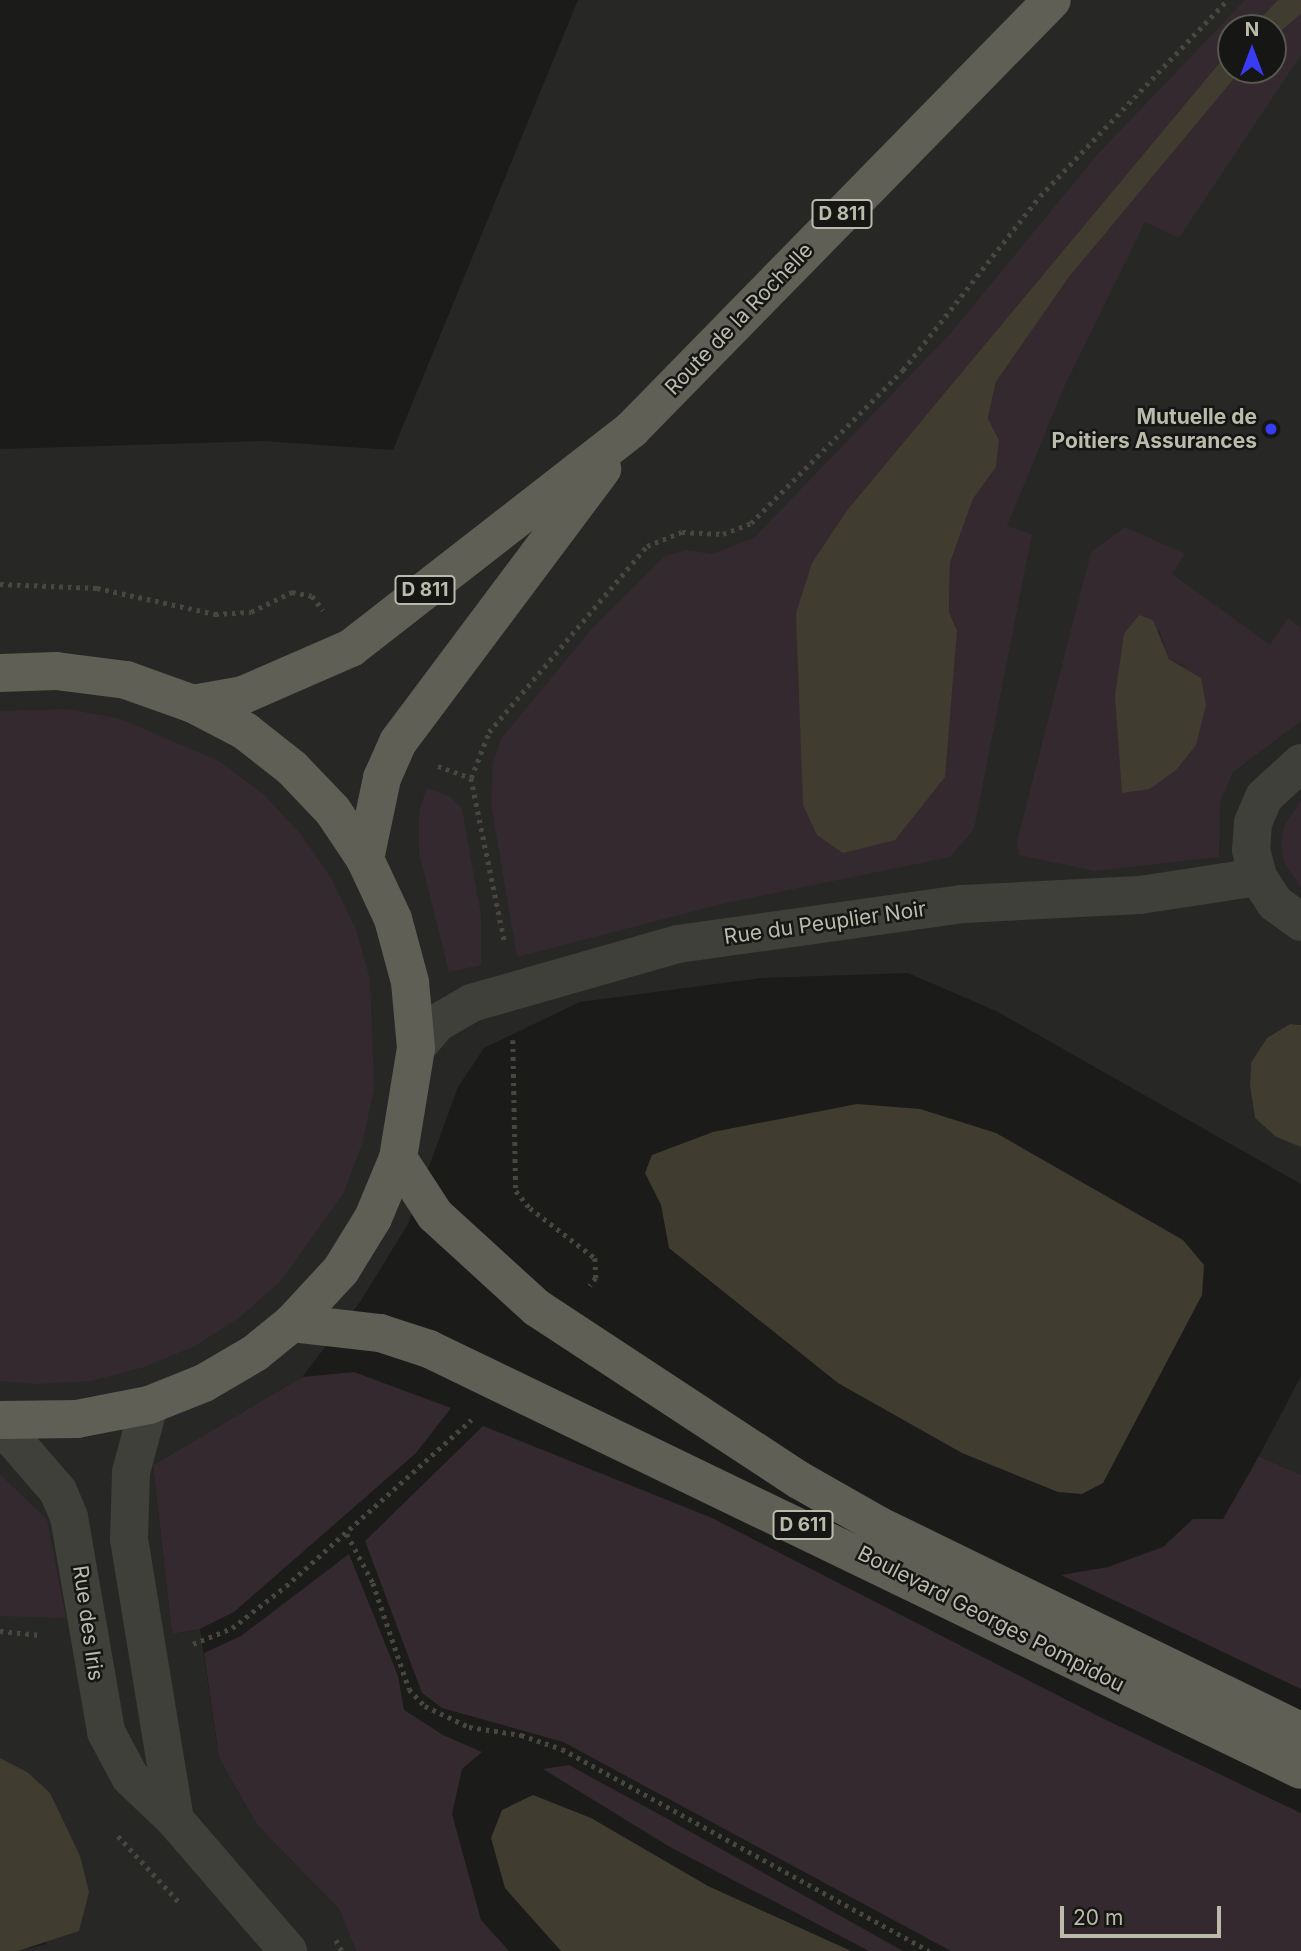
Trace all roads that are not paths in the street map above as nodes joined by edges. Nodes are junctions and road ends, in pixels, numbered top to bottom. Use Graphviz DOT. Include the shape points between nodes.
graph roads {
  1 [pos="1052,0"];
  2 [pos="632,429"];
  3 [pos="0,674"];
  4 [pos="193,704"];
  5 [pos="1301,763"];
  6 [pos="365,859"];
  7 [pos="1258,877"];
  8 [pos="1301,922"];
  9 [pos="416,1048"];
  10 [pos="398,1158"];
  11 [pos="292,1323"];
  12 [pos="149,1405"];
  13 [pos="0,1422"];
  14 [pos="1301,1731"];
  15 [pos="1301,1770"];
  16 [pos="175,1820"];
  17 [pos="288,1951"];
  1 -- 2 [label="main road, Route de la Rochelle / D 811"];
  2 -- 4 [label="main road, Route de la Rochelle / D 811" via="351,648 256,690"];
  2 -- 6 [label="main road, Route de la Rochelle / D 811" via="398,742 382,778"];
  3 -- 4 [label="main road" via="56,671 126,680"];
  4 -- 6 [label="main road" via="245,731 292,768 333,811"];
  5 -- 7 [label="street" via="1264,797 1253,822 1251,850"];
  6 -- 9 [label="main road" via="397,932 410,982"];
  7 -- 8 [label="street" via="1275,903"];
  7 -- 9 [label="street, Rue du Peuplier Noir" via="1140,895 963,904 678,944 471,1003 437,1024"];
  9 -- 10 [label="main road"];
  10 -- 11 [label="main road" via="373,1218 341,1270"];
  10 -- 14 [label="main road, Boulevard Georges Pompidou / D 611" via="435,1215 537,1308 799,1480 878,1525"];
  11 -- 12 [label="main road" via="255,1353 204,1384"];
  11 -- 15 [label="main road, Boulevard Georges Pompidou / D 611" via="380,1333 429,1349"];
  12 -- 13 [label="main road" via="77,1419"];
  12 -- 16 [label="street" via="131,1472 129,1539"];
  13 -- 16 [label="street, Rue des Iris" via="58,1491 69,1517 106,1732 130,1777"];
  16 -- 17 [label="street, Rue des Iris"];
}
